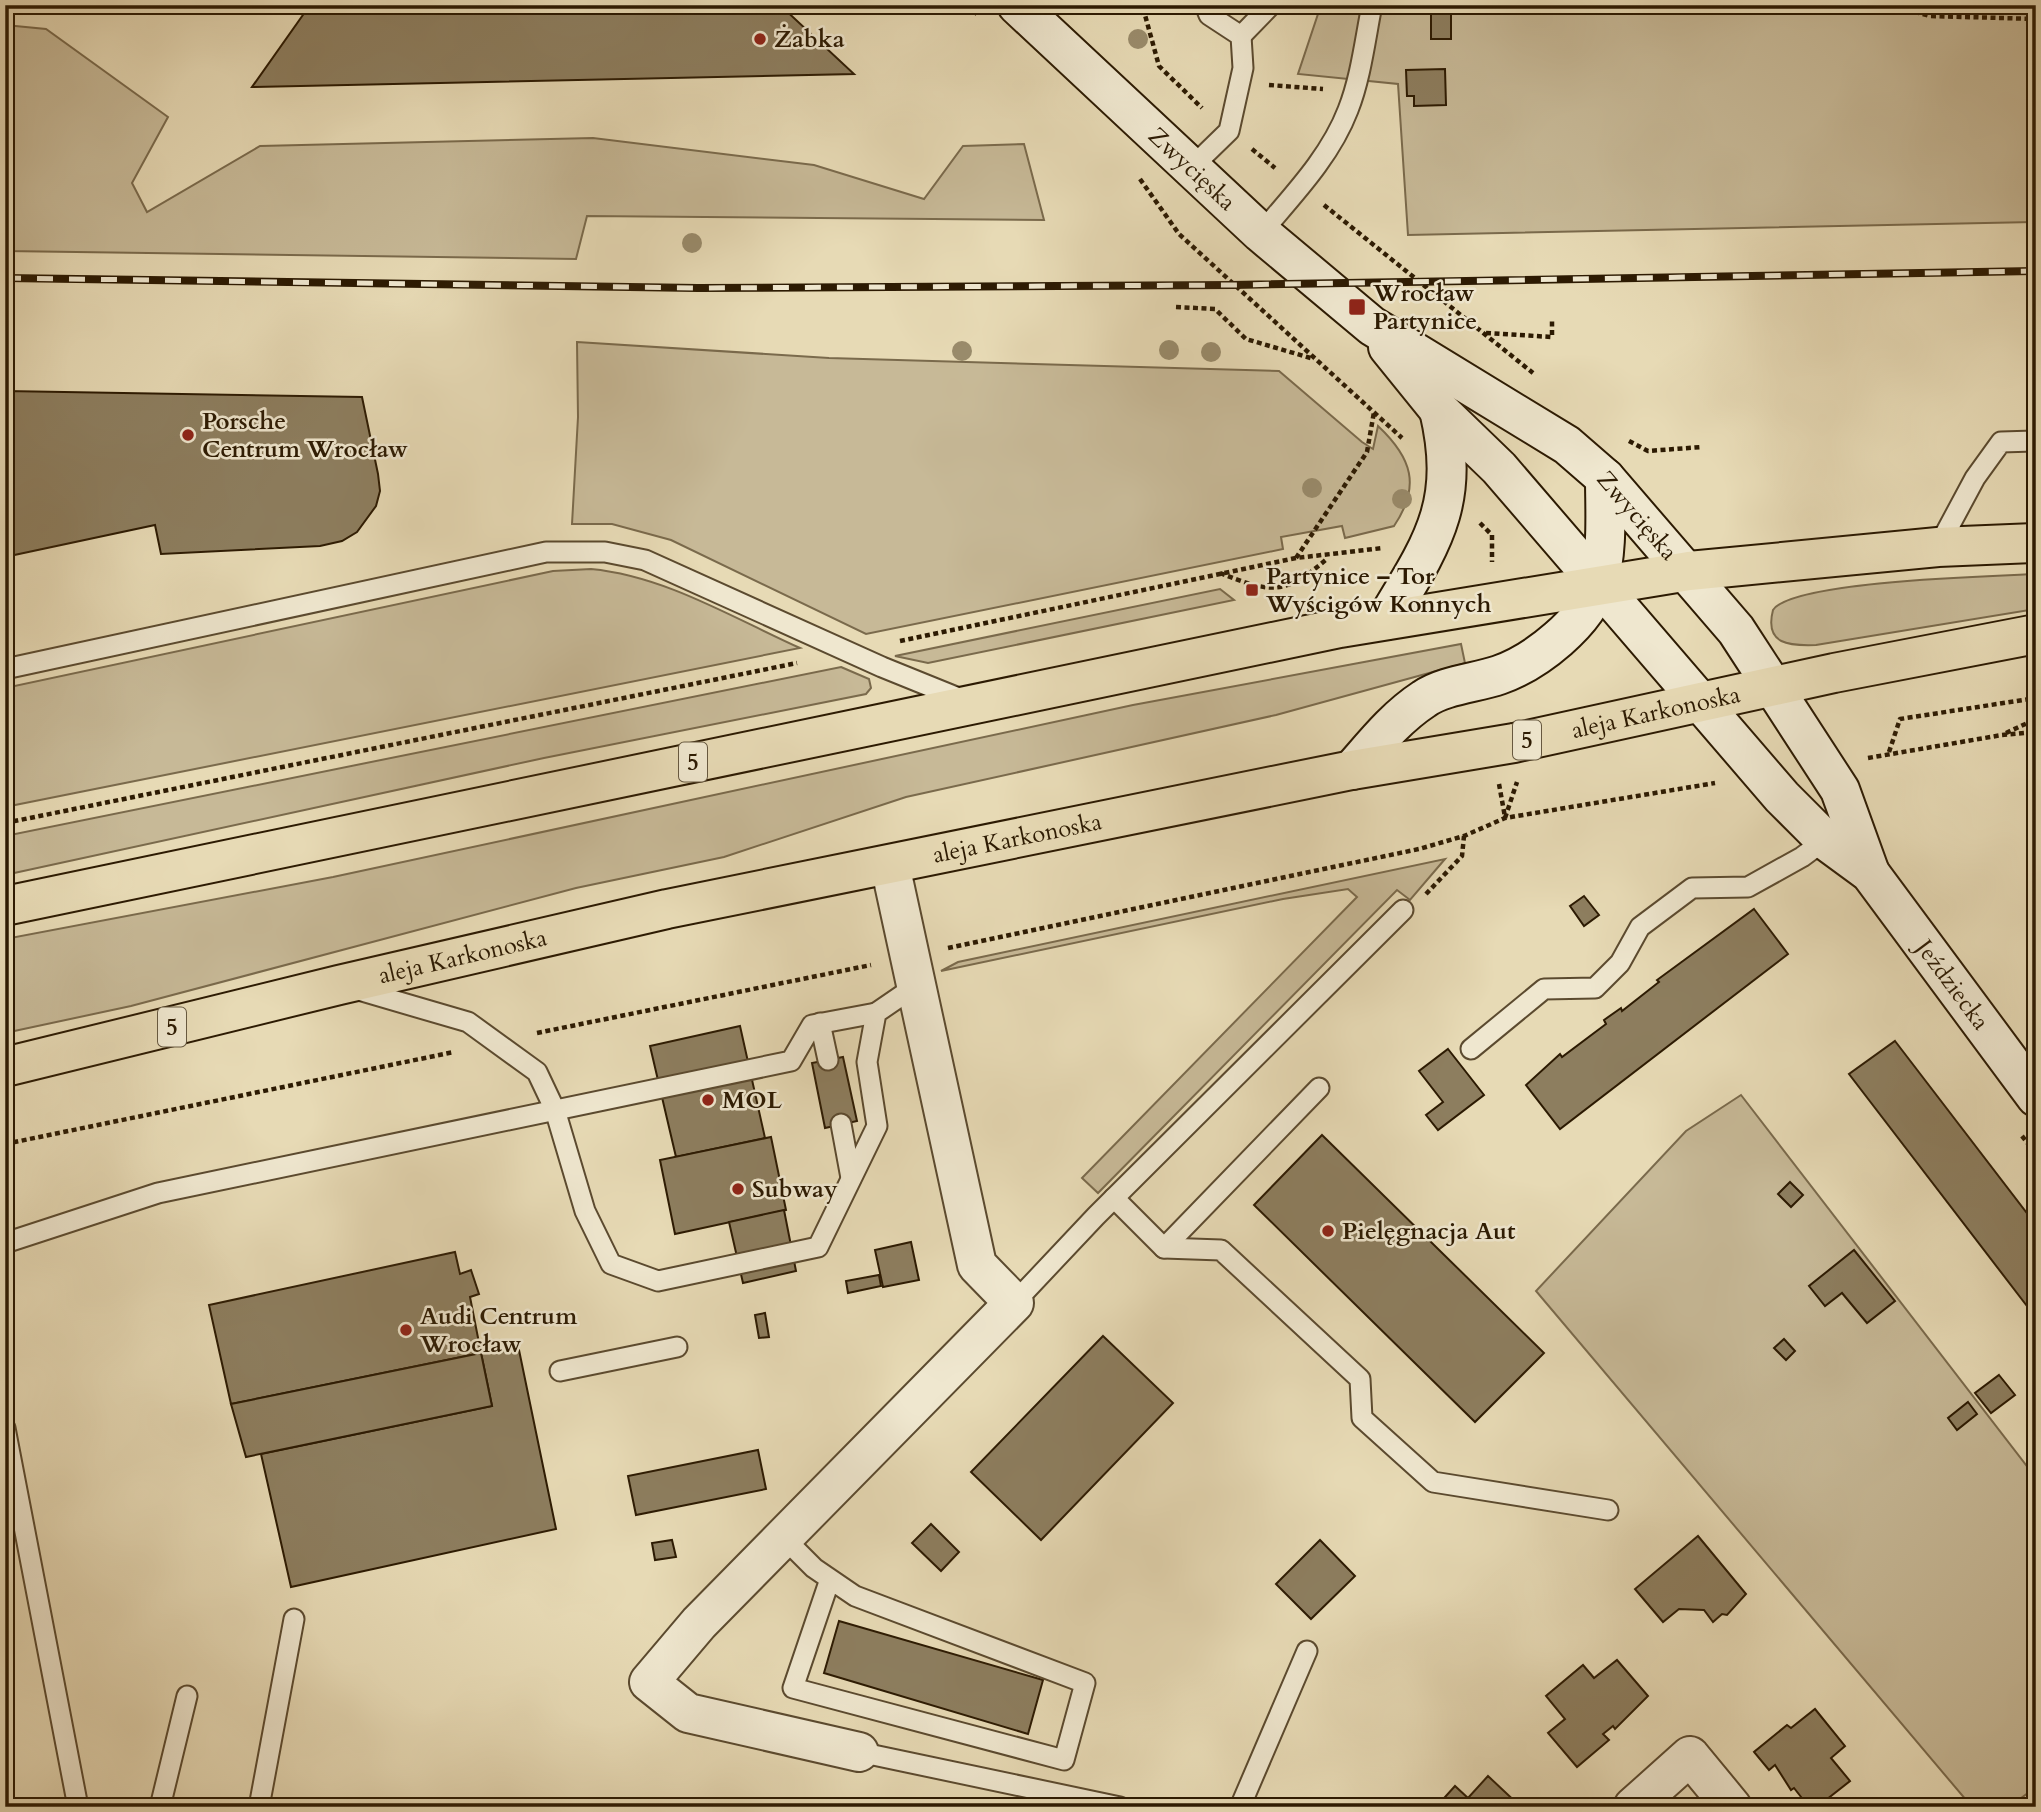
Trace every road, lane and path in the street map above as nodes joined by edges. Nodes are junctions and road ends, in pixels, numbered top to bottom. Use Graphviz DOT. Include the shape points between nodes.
graph roads {
  1 [pos="1017,5"];
  2 [pos="1205,5"];
  3 [pos="1271,5"];
  4 [pos="1372,5"];
  5 [pos="1889,5"];
  6 [pos="2036,19"];
  7 [pos="1241,36"];
  8 [pos="1240,83"];
  9 [pos="1354,92"];
  10 [pos="1191,168"];
  11 [pos="1301,187"];
  12 [pos="1261,233"];
  13 [pos="1219,272"];
  14 [pos="1176,307"];
  15 [pos="1552,320"];
  16 [pos="1372,326"];
  17 [pos="1485,333"];
  18 [pos="1316,360"];
  19 [pos="1544,380"];
  20 [pos="1439,410"];
  21 [pos="1374,411"];
  22 [pos="1624,439"];
  23 [pos="2036,441"];
  24 [pos="1406,443"];
  25 [pos="1702,447"];
  26 [pos="1605,478"];
  27 [pos="1492,535"];
  28 [pos="2036,543"];
  29 [pos="1387,546"];
  30 [pos="1938,547"];
  31 [pos="1492,552"];
  32 [pos="1330,556"];
  33 [pos="1296,558"];
  34 [pos="1689,571"];
  35 [pos="1220,573"];
  36 [pos="1598,586"];
  37 [pos="1386,620"];
  38 [pos="2036,634"];
  39 [pos="897,641"];
  40 [pos="805,661"];
  41 [pos="5,669"];
  42 [pos="1773,687"];
  43 [pos="2036,698"];
  44 [pos="970,703"];
  45 [pos="1700,703"];
  46 [pos="2036,719"];
  47 [pos="2036,732"];
  48 [pos="2002,734"];
  49 [pos="1352,770"];
  50 [pos="1519,777"];
  51 [pos="1498,781"];
  52 [pos="1727,782"];
  53 [pos="1505,818"];
  54 [pos="5,823"];
  55 [pos="1464,836"];
  56 [pos="1825,840"];
  57 [pos="890,865"];
  58 [pos="1870,873"];
  59 [pos="5,906"];
  60 [pos="1403,910"];
  61 [pos="911,972"];
  62 [pos="339,985"];
  63 [pos="876,1013"];
  64 [pos="820,1023"];
  65 [pos="494,1042"];
  66 [pos="1471,1049"];
  67 [pos="828,1060"];
  68 [pos="5,1067"];
  69 [pos="1319,1088"];
  70 [pos="2036,1097"];
  71 [pos="555,1110"];
  72 [pos="841,1124"];
  73 [pos="5,1144"];
  74 [pos="851,1178"];
  75 [pos="1114,1198"];
  76 [pos="5,1243"];
  77 [pos="1164,1248"];
  78 [pos="1014,1303"];
  79 [pos="677,1347"];
  80 [pos="559,1371"];
  81 [pos="5,1428"];
  82 [pos="1608,1510"];
  83 [pos="783,1537"];
  84 [pos="830,1578"];
  85 [pos="294,1619"];
  86 [pos="1307,1651"];
  87 [pos="187,1696"];
  88 [pos="859,1752"];
  89 [pos="1074,1802"];
  90 [pos="78,1807"];
  91 [pos="160,1807"];
  92 [pos="259,1807"];
  93 [pos="1120,1807"];
  94 [pos="1240,1807"];
  95 [pos="1633,1807"];
  96 [pos="1732,1807"];
  1 -- 10 [label="street, Zwycięska"];
  2 -- 7 [label="lane" via="1209,15"];
  3 -- 7 [label="lane"];
  4 -- 9 [label="lane"];
  5 -- 6 [label="path" via="1930,16"];
  7 -- 8 [label="lane"];
  8 -- 9 [label="path"];
  8 -- 10 [label="lane" via="1229,131"];
  9 -- 11 [label="lane" via="1332,145"];
  10 -- 12 [label="street, Zwycięska"];
  11 -- 12 [label="lane"];
  11 -- 17 [label="path"];
  12 -- 16 [label="street, Zwycięska"];
  13 -- 18 [label="path"];
  14 -- 18 [label="path" via="1215,309 1246,339"];
  15 -- 17 [label="path" via="1552,337"];
  16 -- 20 [label="street, Zwycięska"];
  16 -- 26 [label="street, Zwycięska" via="1567,445"];
  17 -- 19 [label="path"];
  18 -- 21 [label="path"];
  20 -- 36 [label="street, Zwycięska" via="1499,468"];
  20 -- 37 [label="street" via="1447,446 1445,503 1428,551"];
  21 -- 24 [label="path"];
  21 -- 33 [label="path" via="1367,452"];
  22 -- 25 [label="path" via="1648,451"];
  23 -- 30 [label="lane" via="2001,442 1975,478"];
  26 -- 34 [label="street, Zwycięska"];
  26 -- 36 [label="street" via="1605,535"];
  27 -- 31 [label="path"];
  28 -- 30 [label="main road, 5"];
  29 -- 32 [label="path"];
  30 -- 34 [label="main road, 5"];
  32 -- 33 [label="path"];
  32 -- 35 [label="path" via="1300,582 1260,589"];
  33 -- 35 [label="path"];
  34 -- 36 [label="main road, 5"];
  34 -- 42 [label="street, Zwycięska"];
  35 -- 39 [label="path"];
  36 -- 37 [label="main road, 5"];
  36 -- 45 [label="street, Zwycięska"];
  36 -- 49 [label="street" via="1574,624 1546,650 1502,674 1426,697 1401,716"];
  37 -- 44 [label="main road, 5"];
  38 -- 42 [label="main road, aleja Karkonoska / 5"];
  40 -- 54 [label="path"];
  41 -- 44 [label="lane" via="546,552 605,552 645,560"];
  42 -- 45 [label="main road, aleja Karkonoska / 5"];
  42 -- 58 [label="street, Jeździecka" via="1840,790"];
  43 -- 48 [label="path" via="1900,719 1889,752"];
  44 -- 59 [label="main road, 5"];
  45 -- 49 [label="main road, aleja Karkonoska / 5"];
  45 -- 56 [label="street, Jeździecka"];
  46 -- 48 [label="path"];
  47 -- 48 [label="path"];
  49 -- 57 [label="main road, aleja Karkonoska / 5"];
  50 -- 53 [label="path"];
  51 -- 53 [label="path"];
  52 -- 53 [label="path"];
  53 -- 55 [label="path"];
  55 -- 60 [label="path" via="1462,856 1416,904"];
  55 -- 61 [label="path"];
  56 -- 58 [label="street, Jeździecka"];
  56 -- 66 [label="lane" via="1748,887 1692,888 1640,926 1620,963 1595,988 1544,989"];
  57 -- 61 [label="street"];
  57 -- 62 [label="main road, aleja Karkonoska / 5" via="667,909"];
  58 -- 70 [label="street, Jeździecka"];
  60 -- 75 [label="lane"];
  61 -- 63 [label="lane"];
  61 -- 65 [label="path"];
  61 -- 78 [label="street" via="977,1265"];
  62 -- 65 [label="lane" via="468,1023"];
  62 -- 68 [label="main road, aleja Karkonoska / 5"];
  63 -- 64 [label="lane"];
  63 -- 74 [label="lane" via="867,1062 877,1126"];
  64 -- 67 [label="lane"];
  64 -- 71 [label="lane" via="811,1025 791,1061"];
  65 -- 71 [label="lane" via="537,1072"];
  65 -- 73 [label="path"];
  69 -- 77 [label="lane"];
  71 -- 74 [label="lane" via="585,1211 611,1264 658,1281 818,1247"];
  71 -- 76 [label="lane" via="158,1193"];
  72 -- 74 [label="lane"];
  75 -- 77 [label="lane"];
  75 -- 78 [label="lane"];
  77 -- 82 [label="lane" via="1220,1250 1360,1379 1362,1418 1433,1482"];
  78 -- 83 [label="street"];
  79 -- 80 [label="lane"];
  81 -- 90 [label="lane"];
  83 -- 84 [label="lane"];
  83 -- 88 [label="street" via="649,1682 688,1713"];
  84 -- 84 [label="lane" via="855,1596 1086,1683 1064,1760 793,1688"];
  85 -- 92 [label="lane"];
  86 -- 94 [label="lane"];
  87 -- 91 [label="lane"];
  88 -- 89 [label="lane"];
  89 -- 93 [label="lane"];
  95 -- 96 [label="street" via="1690,1756"];
}
